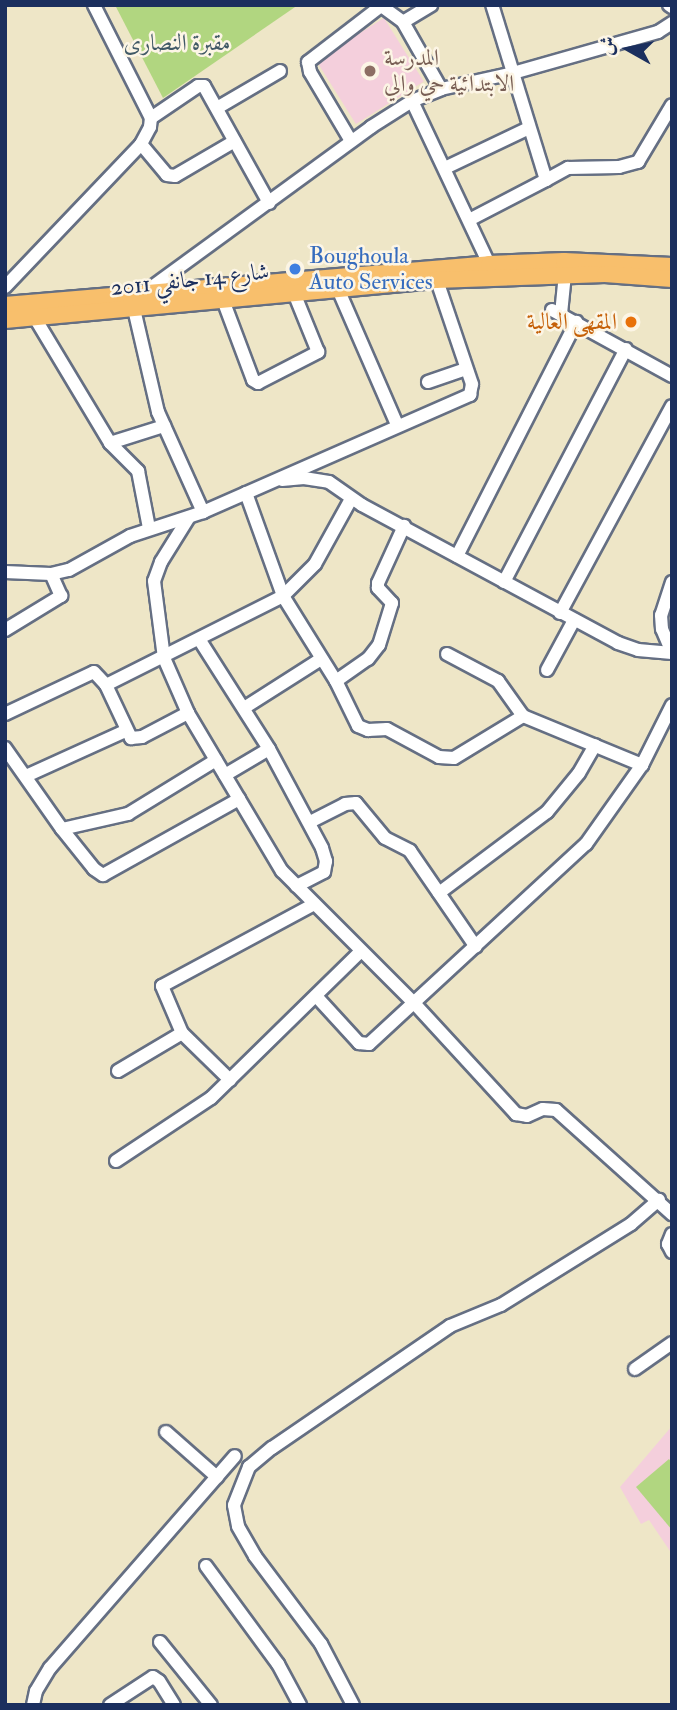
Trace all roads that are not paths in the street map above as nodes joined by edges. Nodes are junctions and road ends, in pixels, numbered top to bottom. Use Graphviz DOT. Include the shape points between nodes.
graph roads {
  1 [pos="94,5"];
  2 [pos="431,5"];
  3 [pos="492,5"];
  4 [pos="381,6"];
  5 [pos="403,22"];
  6 [pos="672,23"];
  7 [pos="280,71"];
  8 [pos="513,73"];
  9 [pos="441,89"];
  10 [pos="412,101"];
  11 [pos="672,105"];
  12 [pos="217,108"];
  13 [pos="151,118"];
  14 [pos="529,128"];
  15 [pos="235,141"];
  16 [pos="351,141"];
  17 [pos="141,144"];
  18 [pos="445,168"];
  19 [pos="546,180"];
  20 [pos="269,203"];
  21 [pos="469,220"];
  22 [pos="489,264"];
  23 [pos="672,266"];
  24 [pos="434,274"];
  25 [pos="565,274"];
  26 [pos="672,279"];
  27 [pos="5,286"];
  28 [pos="338,289"];
  29 [pos="294,293"];
  30 [pos="223,300"];
  31 [pos="138,302"];
  32 [pos="5,305"];
  33 [pos="34,310"];
  34 [pos="5,320"];
  35 [pos="576,322"];
  36 [pos="626,349"];
  37 [pos="466,369"];
  38 [pos="672,376"];
  39 [pos="428,382"];
  40 [pos="672,406"];
  41 [pos="397,425"];
  42 [pos="164,426"];
  43 [pos="110,443"];
  44 [pos="274,480"];
  45 [pos="246,493"];
  46 [pos="351,499"];
  47 [pos="204,512"];
  48 [pos="189,517"];
  49 [pos="404,526"];
  50 [pos="149,528"];
  51 [pos="457,556"];
  52 [pos="5,572"];
  53 [pos="51,574"];
  54 [pos="504,582"];
  55 [pos="672,582"];
  56 [pos="282,596"];
  57 [pos="560,613"];
  58 [pos="574,620"];
  59 [pos="5,630"];
  60 [pos="199,639"];
  61 [pos="447,654"];
  62 [pos="164,658"];
  63 [pos="321,659"];
  64 [pos="547,670"];
  65 [pos="336,681"];
  66 [pos="106,685"];
  67 [pos="672,705"];
  68 [pos="244,708"];
  69 [pos="188,713"];
  70 [pos="5,714"];
  71 [pos="523,716"];
  72 [pos="125,731"];
  73 [pos="595,746"];
  74 [pos="5,748"];
  75 [pos="269,749"];
  76 [pos="216,760"];
  77 [pos="642,765"];
  78 [pos="225,775"];
  79 [pos="26,776"];
  80 [pos="239,799"];
  81 [pos="310,822"];
  82 [pos="62,829"];
  83 [pos="296,886"];
  84 [pos="439,894"];
  85 [pos="314,904"];
  86 [pos="476,947"];
  87 [pos="362,951"];
  88 [pos="316,996"];
  89 [pos="414,1003"];
  90 [pos="182,1033"];
  91 [pos="118,1071"];
  92 [pos="230,1080"];
  93 [pos="116,1161"];
  94 [pos="659,1200"];
  95 [pos="672,1214"];
  96 [pos="672,1234"];
  97 [pos="672,1252"];
  98 [pos="672,1343"];
  99 [pos="635,1369"];
  100 [pos="166,1432"];
  101 [pos="234,1456"];
  102 [pos="217,1477"];
  103 [pos="206,1566"];
  104 [pos="160,1642"];
  105 [pos="33,1705"];
  106 [pos="110,1705"];
  107 [pos="174,1705"];
  108 [pos="212,1705"];
  109 [pos="300,1705"];
  110 [pos="353,1705"];
  1 -- 13 [label="street"];
  2 -- 5 [label="street"];
  3 -- 8 [label="street"];
  4 -- 5 [label="street"];
  4 -- 16 [label="street" via="308,62"];
  5 -- 9 [label="street"];
  6 -- 8 [label="street" via="658,32"];
  7 -- 12 [label="street"];
  8 -- 9 [label="street"];
  8 -- 14 [label="street"];
  9 -- 10 [label="street"];
  10 -- 16 [label="street"];
  10 -- 18 [label="street"];
  11 -- 19 [label="street" via="638,162 620,167 568,167"];
  12 -- 13 [label="street" via="201,85"];
  12 -- 15 [label="street"];
  13 -- 17 [label="street"];
  14 -- 18 [label="street"];
  14 -- 19 [label="street"];
  15 -- 17 [label="street" via="175,176 167,175"];
  15 -- 20 [label="street"];
  16 -- 20 [label="street"];
  17 -- 27 [label="street"];
  18 -- 21 [label="street"];
  19 -- 21 [label="street"];
  20 -- 31 [label="street"];
  21 -- 22 [label="street"];
  22 -- 23 [label="main road, شارع 14 جانفي 2011" via="564,261"];
  22 -- 24 [label="main road, شارع 14 جانفي 2011"];
  24 -- 25 [label="main road, شارع 14 جانفي 2011"];
  24 -- 28 [label="main road, شارع 14 جانفي 2011"];
  24 -- 31 [label="main road, شارع 14 جانفي 2011"];
  24 -- 37 [label="street"];
  25 -- 26 [label="main road, شارع 14 جانفي 2011"];
  25 -- 35 [label="street" via="556,312"];
  28 -- 29 [label="main road, شارع 14 جانفي 2011"];
  28 -- 41 [label="street"];
  29 -- 30 [label="main road, شارع 14 جانفي 2011"];
  29 -- 30 [label="street" via="318,352 258,383"];
  30 -- 31 [label="main road, شارع 14 جانفي 2011"];
  31 -- 33 [label="main road, شارع 14 جانفي 2011"];
  31 -- 42 [label="street" via="150,383"];
  32 -- 33 [label="main road, شارع 14 جانفي 2011"];
  33 -- 34 [label="main road, شارع 14 جانفي 2011"];
  33 -- 43 [label="street"];
  35 -- 36 [label="street"];
  35 -- 51 [label="street"];
  36 -- 38 [label="street"];
  36 -- 54 [label="street"];
  37 -- 39 [label="street"];
  37 -- 41 [label="street" via="473,390 470,395"];
  40 -- 57 [label="street"];
  41 -- 44 [label="street"];
  42 -- 43 [label="street"];
  42 -- 47 [label="street"];
  43 -- 50 [label="street" via="138,471"];
  44 -- 45 [label="street"];
  44 -- 46 [label="street" via="317,479"];
  45 -- 47 [label="street"];
  45 -- 56 [label="street"];
  46 -- 49 [label="street"];
  46 -- 56 [label="street" via="315,564"];
  47 -- 48 [label="street"];
  48 -- 50 [label="street"];
  48 -- 62 [label="street" via="154,581"];
  49 -- 51 [label="street"];
  49 -- 65 [label="street" via="378,583 392,603 379,645 368,659"];
  50 -- 53 [label="street" via="85,563"];
  51 -- 54 [label="street"];
  52 -- 53 [label="street"];
  53 -- 59 [label="street" via="61,596"];
  54 -- 57 [label="street"];
  55 -- 58 [label="street" via="662,629 672,653 628,647"];
  56 -- 60 [label="street"];
  56 -- 63 [label="street"];
  57 -- 58 [label="street"];
  58 -- 64 [label="street"];
  60 -- 62 [label="street"];
  60 -- 68 [label="street"];
  61 -- 71 [label="street" via="498,681"];
  62 -- 66 [label="street"];
  62 -- 69 [label="street"];
  63 -- 65 [label="street"];
  63 -- 68 [label="street"];
  65 -- 71 [label="street" via="363,729 387,729 447,759 469,751"];
  66 -- 70 [label="street" via="99,674 90,673"];
  66 -- 72 [label="street"];
  67 -- 77 [label="street"];
  68 -- 75 [label="street"];
  69 -- 72 [label="street" via="136,739"];
  69 -- 76 [label="street"];
  71 -- 73 [label="street"];
  72 -- 79 [label="street"];
  73 -- 77 [label="street"];
  73 -- 84 [label="street" via="547,812"];
  74 -- 79 [label="street"];
  75 -- 78 [label="street"];
  75 -- 81 [label="street"];
  76 -- 78 [label="street"];
  76 -- 82 [label="street" via="122,816"];
  77 -- 86 [label="street" via="586,844"];
  78 -- 80 [label="street"];
  79 -- 82 [label="street"];
  80 -- 82 [label="street" via="107,874 98,873"];
  80 -- 83 [label="street"];
  81 -- 83 [label="street" via="323,848 326,867 320,876"];
  81 -- 84 [label="street" via="356,803 385,838 410,851"];
  83 -- 85 [label="street"];
  84 -- 86 [label="street"];
  85 -- 87 [label="street"];
  85 -- 90 [label="street" via="164,983 163,994"];
  86 -- 89 [label="street"];
  87 -- 88 [label="street"];
  87 -- 89 [label="street"];
  88 -- 89 [label="street" via="364,1046"];
  88 -- 92 [label="street"];
  89 -- 94 [label="street" via="516,1114 556,1111"];
  90 -- 91 [label="street"];
  90 -- 92 [label="street"];
  92 -- 93 [label="street" via="202,1105"];
  94 -- 95 [label="street"];
  94 -- 110 [label="street" via="631,1224 500,1305 450,1326 249,1467 234,1505 238,1527 321,1644"];
  96 -- 97 [label="street" via="668,1244"];
  98 -- 99 [label="street"];
  100 -- 102 [label="street"];
  101 -- 102 [label="street"];
  102 -- 105 [label="street" via="50,1668"];
  103 -- 109 [label="street" via="278,1664"];
  104 -- 108 [label="street"];
  106 -- 107 [label="street" via="153,1677"];
}
